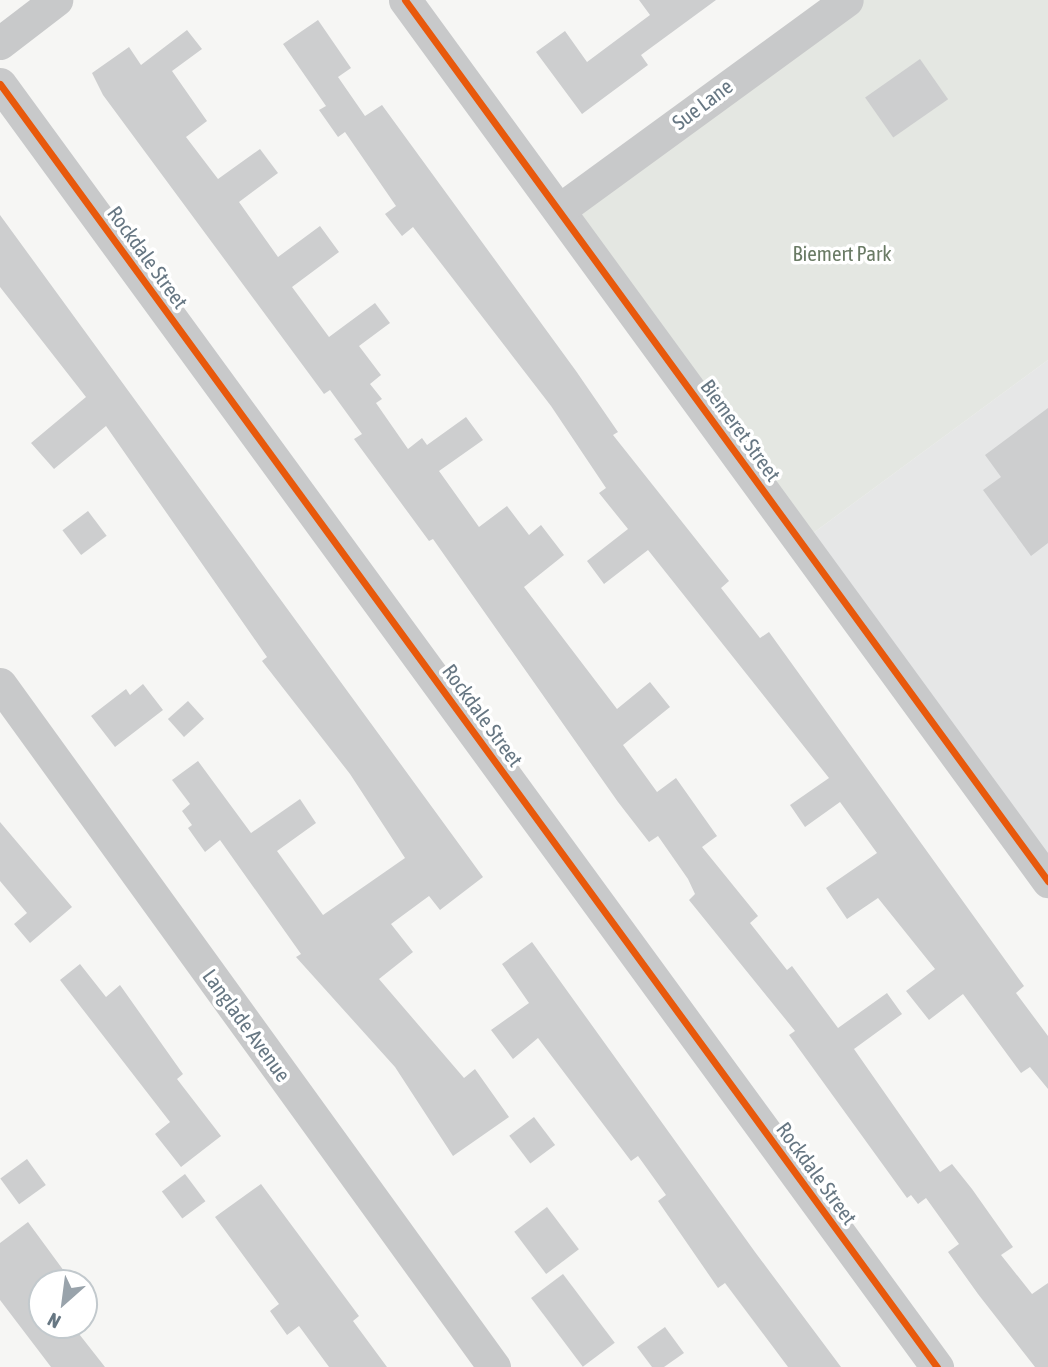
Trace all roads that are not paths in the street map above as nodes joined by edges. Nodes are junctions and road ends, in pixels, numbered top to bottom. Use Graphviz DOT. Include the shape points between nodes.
graph roads {
  1 [pos="56,0"];
  2 [pos="405,0"];
  3 [pos="847,0"];
  4 [pos="0,43"];
  5 [pos="0,84"];
  6 [pos="559,211"];
  7 [pos="0,684"];
  8 [pos="1048,881"];
  9 [pos="494,1367"];
  10 [pos="937,1367"];
  1 -- 4 [label="street"];
  2 -- 6 [label="street, Biemeret Street"];
  3 -- 6 [label="street, Sue Lane"];
  5 -- 10 [label="street, Rockdale Street"];
  6 -- 8 [label="street, Biemeret Street"];
  7 -- 9 [label="street, Langlade Avenue"];
}
